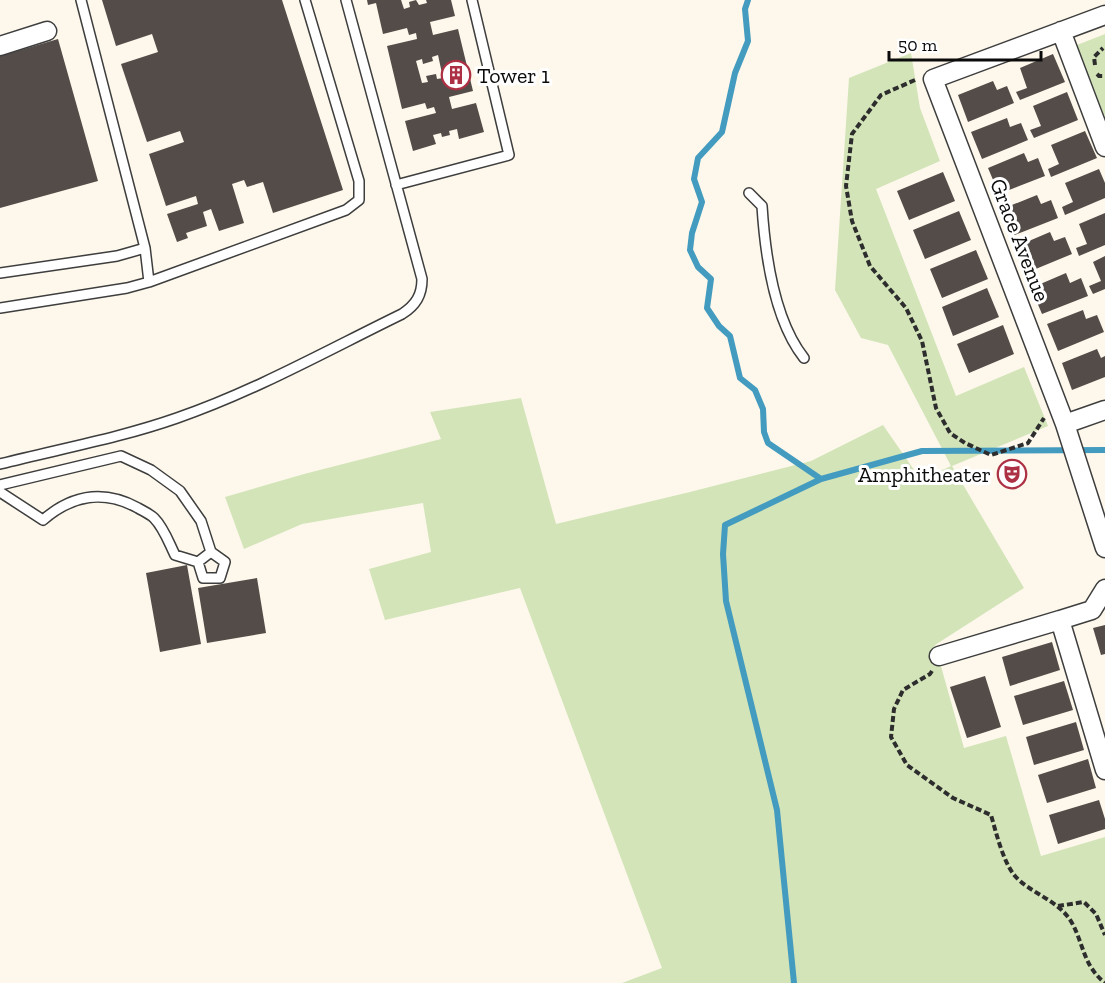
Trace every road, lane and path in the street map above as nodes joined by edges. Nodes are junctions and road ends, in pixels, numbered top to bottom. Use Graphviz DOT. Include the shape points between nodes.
graph roads {
  1 [pos="81,0"];
  2 [pos="305,0"];
  3 [pos="346,0"];
  4 [pos="472,0"];
  5 [pos="1105,15"];
  6 [pos="47,31"];
  7 [pos="1061,31"];
  8 [pos="0,46"];
  9 [pos="1103,48"];
  10 [pos="1105,76"];
  11 [pos="933,79"];
  12 [pos="1105,147"];
  13 [pos="396,185"];
  14 [pos="748,193"];
  15 [pos="145,248"];
  16 [pos="0,273"];
  17 [pos="149,282"];
  18 [pos="0,308"];
  19 [pos="804,358"];
  20 [pos="1057,405"];
  21 [pos="1105,410"];
  22 [pos="1065,424"];
  23 [pos="0,464"];
  24 [pos="0,484"];
  25 [pos="0,492"];
  26 [pos="1105,548"];
  27 [pos="211,552"];
  28 [pos="198,561"];
  29 [pos="1105,589"];
  30 [pos="1060,620"];
  31 [pos="939,656"];
  32 [pos="1105,770"];
  33 [pos="1057,906"];
  34 [pos="1105,935"];
  35 [pos="1105,983"];
  1 -- 15 [label="lane"];
  2 -- 17 [label="lane" via="359,181 359,200 346,210"];
  3 -- 13 [label="lane"];
  4 -- 13 [label="lane" via="509,155"];
  5 -- 7 [label="street"];
  6 -- 8 [label="street"];
  7 -- 11 [label="street"];
  7 -- 12 [label="street"];
  9 -- 10 [label="path" via="1094,57 1095,73"];
  11 -- 20 [label="street, Grace Avenue"];
  11 -- 20 [label="path" via="922,77 881,95 852,134 846,186 852,221 870,266 906,308 922,341 936,408 950,433 991,455 1028,443 1042,419"];
  13 -- 23 [label="lane" via="422,279 419,297 409,309 205,408"];
  14 -- 19 [label="lane" via="762,206 769,262 781,310 795,347"];
  15 -- 16 [label="lane" via="117,256"];
  15 -- 17 [label="lane"];
  17 -- 18 [label="lane"];
  20 -- 22 [label="street, Grace Avenue"];
  21 -- 22 [label="street"];
  22 -- 26 [label="street, Grace Avenue"];
  24 -- 27 [label="lane" via="121,456 152,470 180,491 201,520"];
  25 -- 28 [label="lane" via="43,520 58,507 99,495 125,501 153,516 175,555"];
  27 -- 28 [label="lane"];
  27 -- 28 [label="lane" via="225,562 220,578 202,578"];
  29 -- 30 [label="street" via="1092,610"];
  30 -- 31 [label="street"];
  30 -- 32 [label="street"];
  31 -- 33 [label="path" via="930,674 903,690 894,709 891,737 907,765 953,798 992,815 1014,875"];
  33 -- 34 [label="path" via="1084,902 1096,914"];
  33 -- 35 [label="path" via="1071,922 1087,961"];
}
